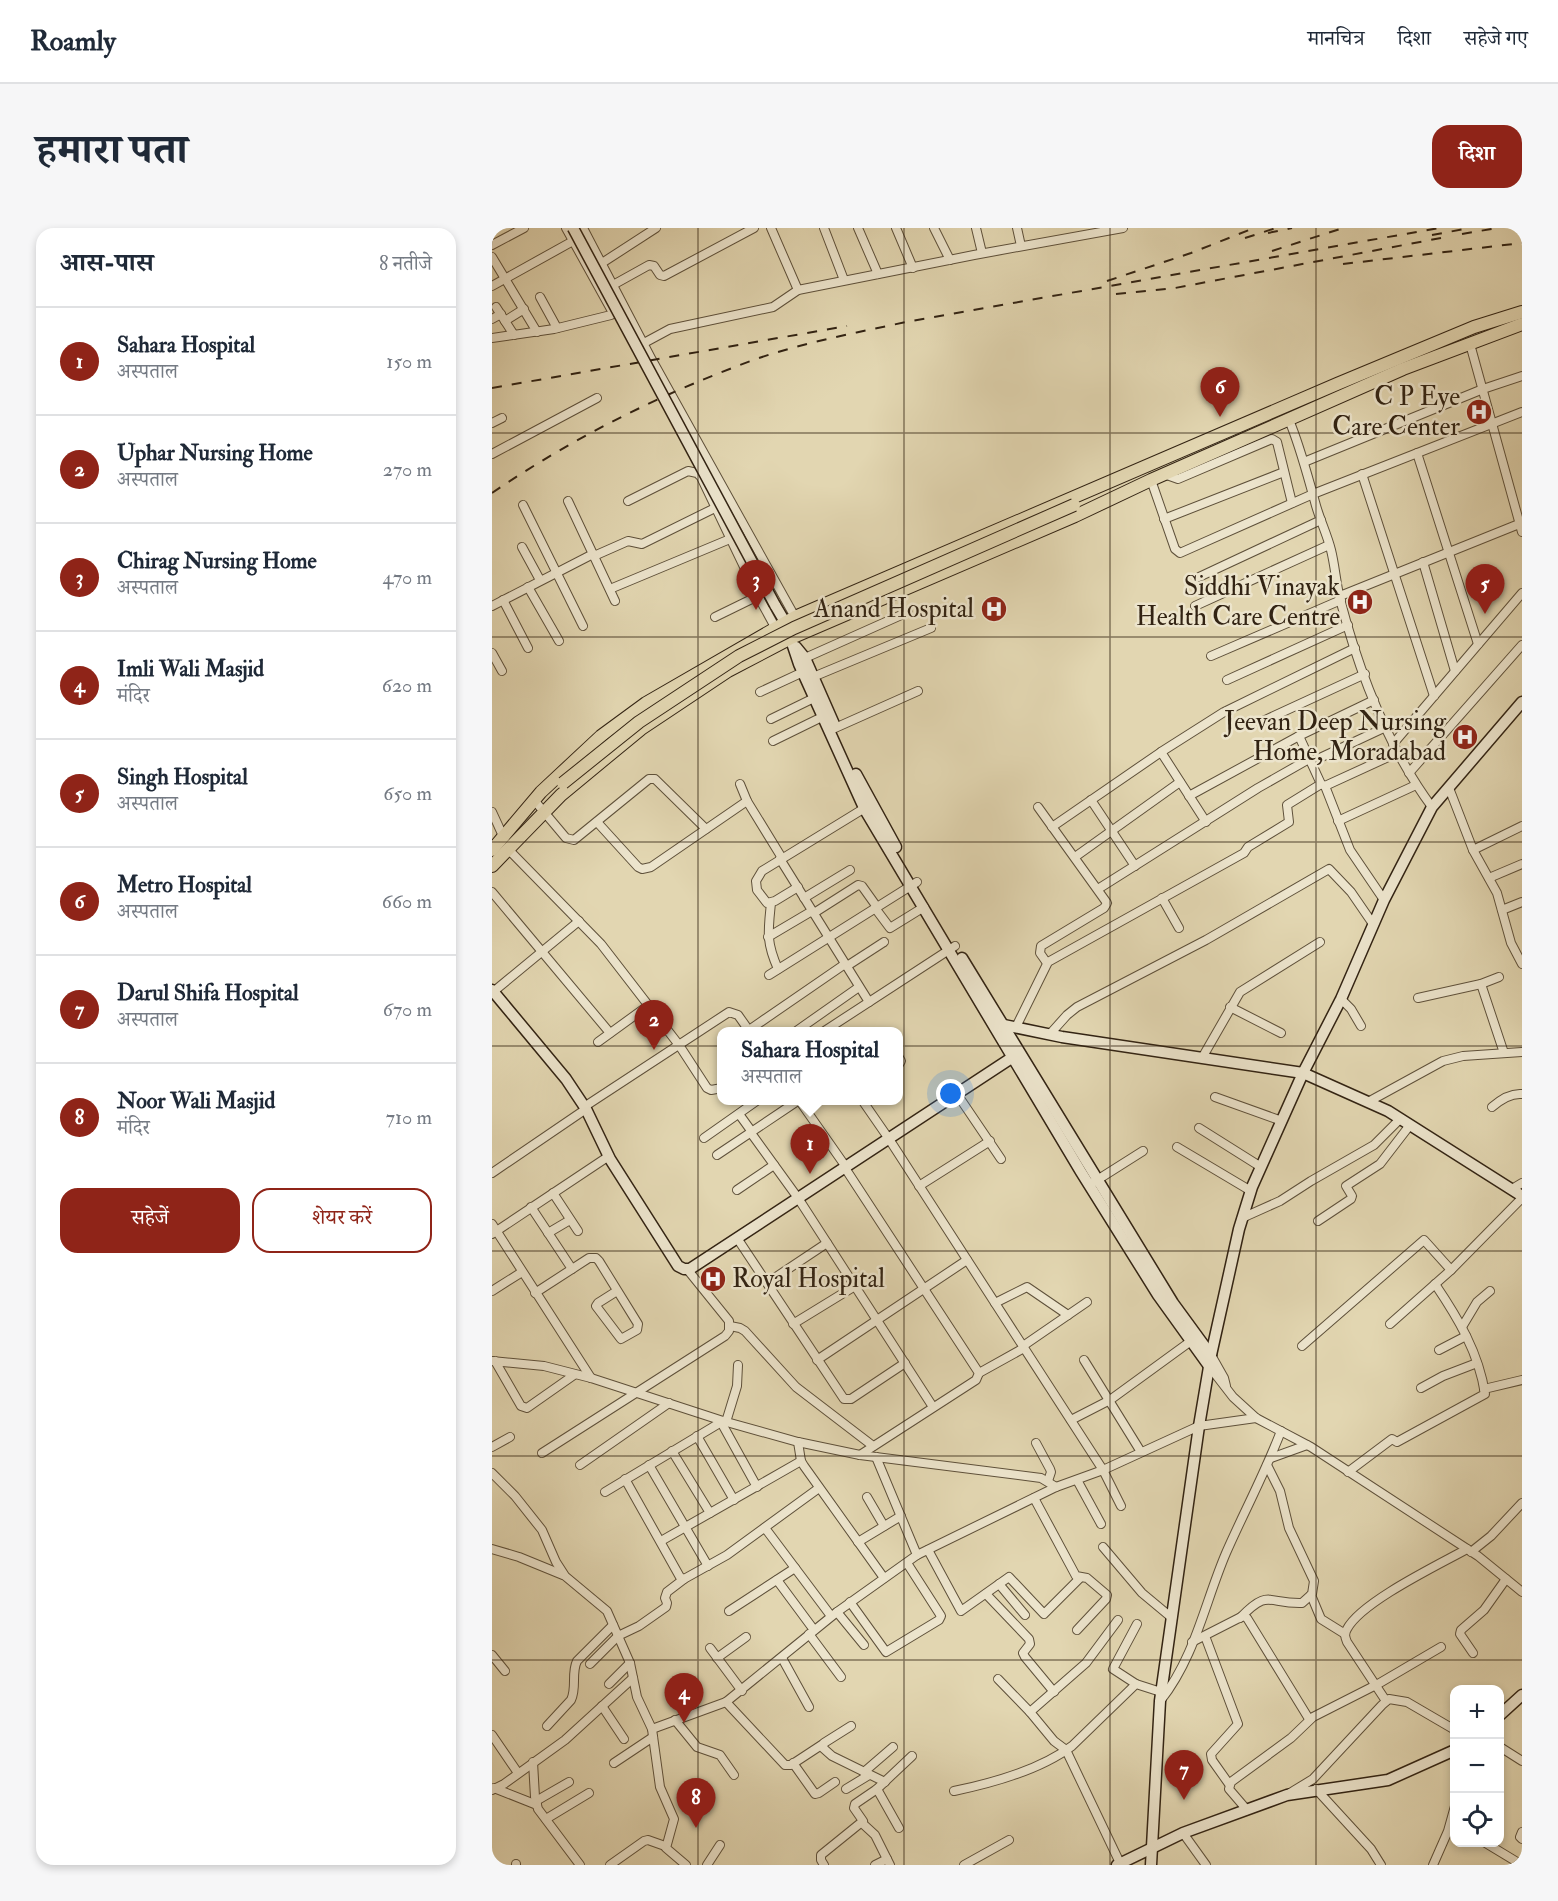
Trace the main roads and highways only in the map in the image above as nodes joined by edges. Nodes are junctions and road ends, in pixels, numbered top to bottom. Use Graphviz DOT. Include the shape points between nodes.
graph roads {
  1 [pos="573,228"];
  2 [pos="1522,312"];
  3 [pos="1522,324"];
  4 [pos="1125,475"];
  5 [pos="1115,487"];
  6 [pos="1129,490"];
  7 [pos="785,622"];
  8 [pos="793,641"];
  9 [pos="1522,702"];
  10 [pos="839,746"];
  11 [pos="560,786"];
  12 [pos="537,796"];
  13 [pos="554,802"];
  14 [pos="505,842"];
  15 [pos="492,850"];
  16 [pos="492,866"];
  17 [pos="914,884"];
  18 [pos="952,948"];
  19 [pos="493,991"];
  20 [pos="998,1024"];
  21 [pos="1016,1055"];
  22 [pos="1303,1073"];
  23 [pos="1093,1182"];
  24 [pos="1517,1186"];
  25 [pos="1522,1197"];
  26 [pos="1210,1361"];
  27 [pos="1522,1695"];
  28 [pos="1504,1711"];
  29 [pos="1450,1752"];
  30 [pos="1151,1847"];
  31 [pos="1124,1863"];
  32 [pos="1151,1865"];
  1 -- 7 [label="main road, bridge"];
  2 -- 4 [label="main road" via="1463,331"];
  3 -- 6 [label="main road" via="1403,369"];
  4 -- 5 [label="main road"];
  4 -- 7 [label="main road"];
  5 -- 6 [label="main road"];
  5 -- 11 [label="main road, bridge" via="739,656 639,722"];
  6 -- 8 [label="main road"];
  7 -- 8 [label="main road"];
  7 -- 12 [label="main road" via="646,703 601,736"];
  8 -- 10 [label="main road" via="822,717"];
  8 -- 10 [label="main road" via="805,658"];
  8 -- 13 [label="main road" via="728,671 641,729"];
  9 -- 22 [label="main road" via="1432,807"];
  10 -- 17 [label="main road" via="868,806"];
  11 -- 12 [label="main road"];
  11 -- 13 [label="main road"];
  12 -- 14 [label="main road"];
  13 -- 14 [label="main road"];
  14 -- 15 [label="main road"];
  14 -- 16 [label="main road"];
  17 -- 18 [label="main road"];
  17 -- 18 [label="main road" via="924,907"];
  18 -- 20 [label="main road"];
  19 -- 21 [label="main road" via="566,1079 678,1266 687,1269"];
  20 -- 21 [label="main road"];
  20 -- 22 [label="main road"];
  21 -- 23 [label="main road"];
  22 -- 24 [label="main road" via="1368,1102"];
  22 -- 26 [label="main road" via="1242,1218"];
  23 -- 26 [label="main road"];
  23 -- 26 [label="main road" via="1158,1295"];
  24 -- 25 [label="main road"];
  26 -- 30 [label="main road" via="1161,1697"];
  27 -- 28 [label="main road"];
  29 -- 30 [label="main road" via="1388,1780 1287,1795"];
  30 -- 31 [label="main road"];
  30 -- 32 [label="main road"];
}
